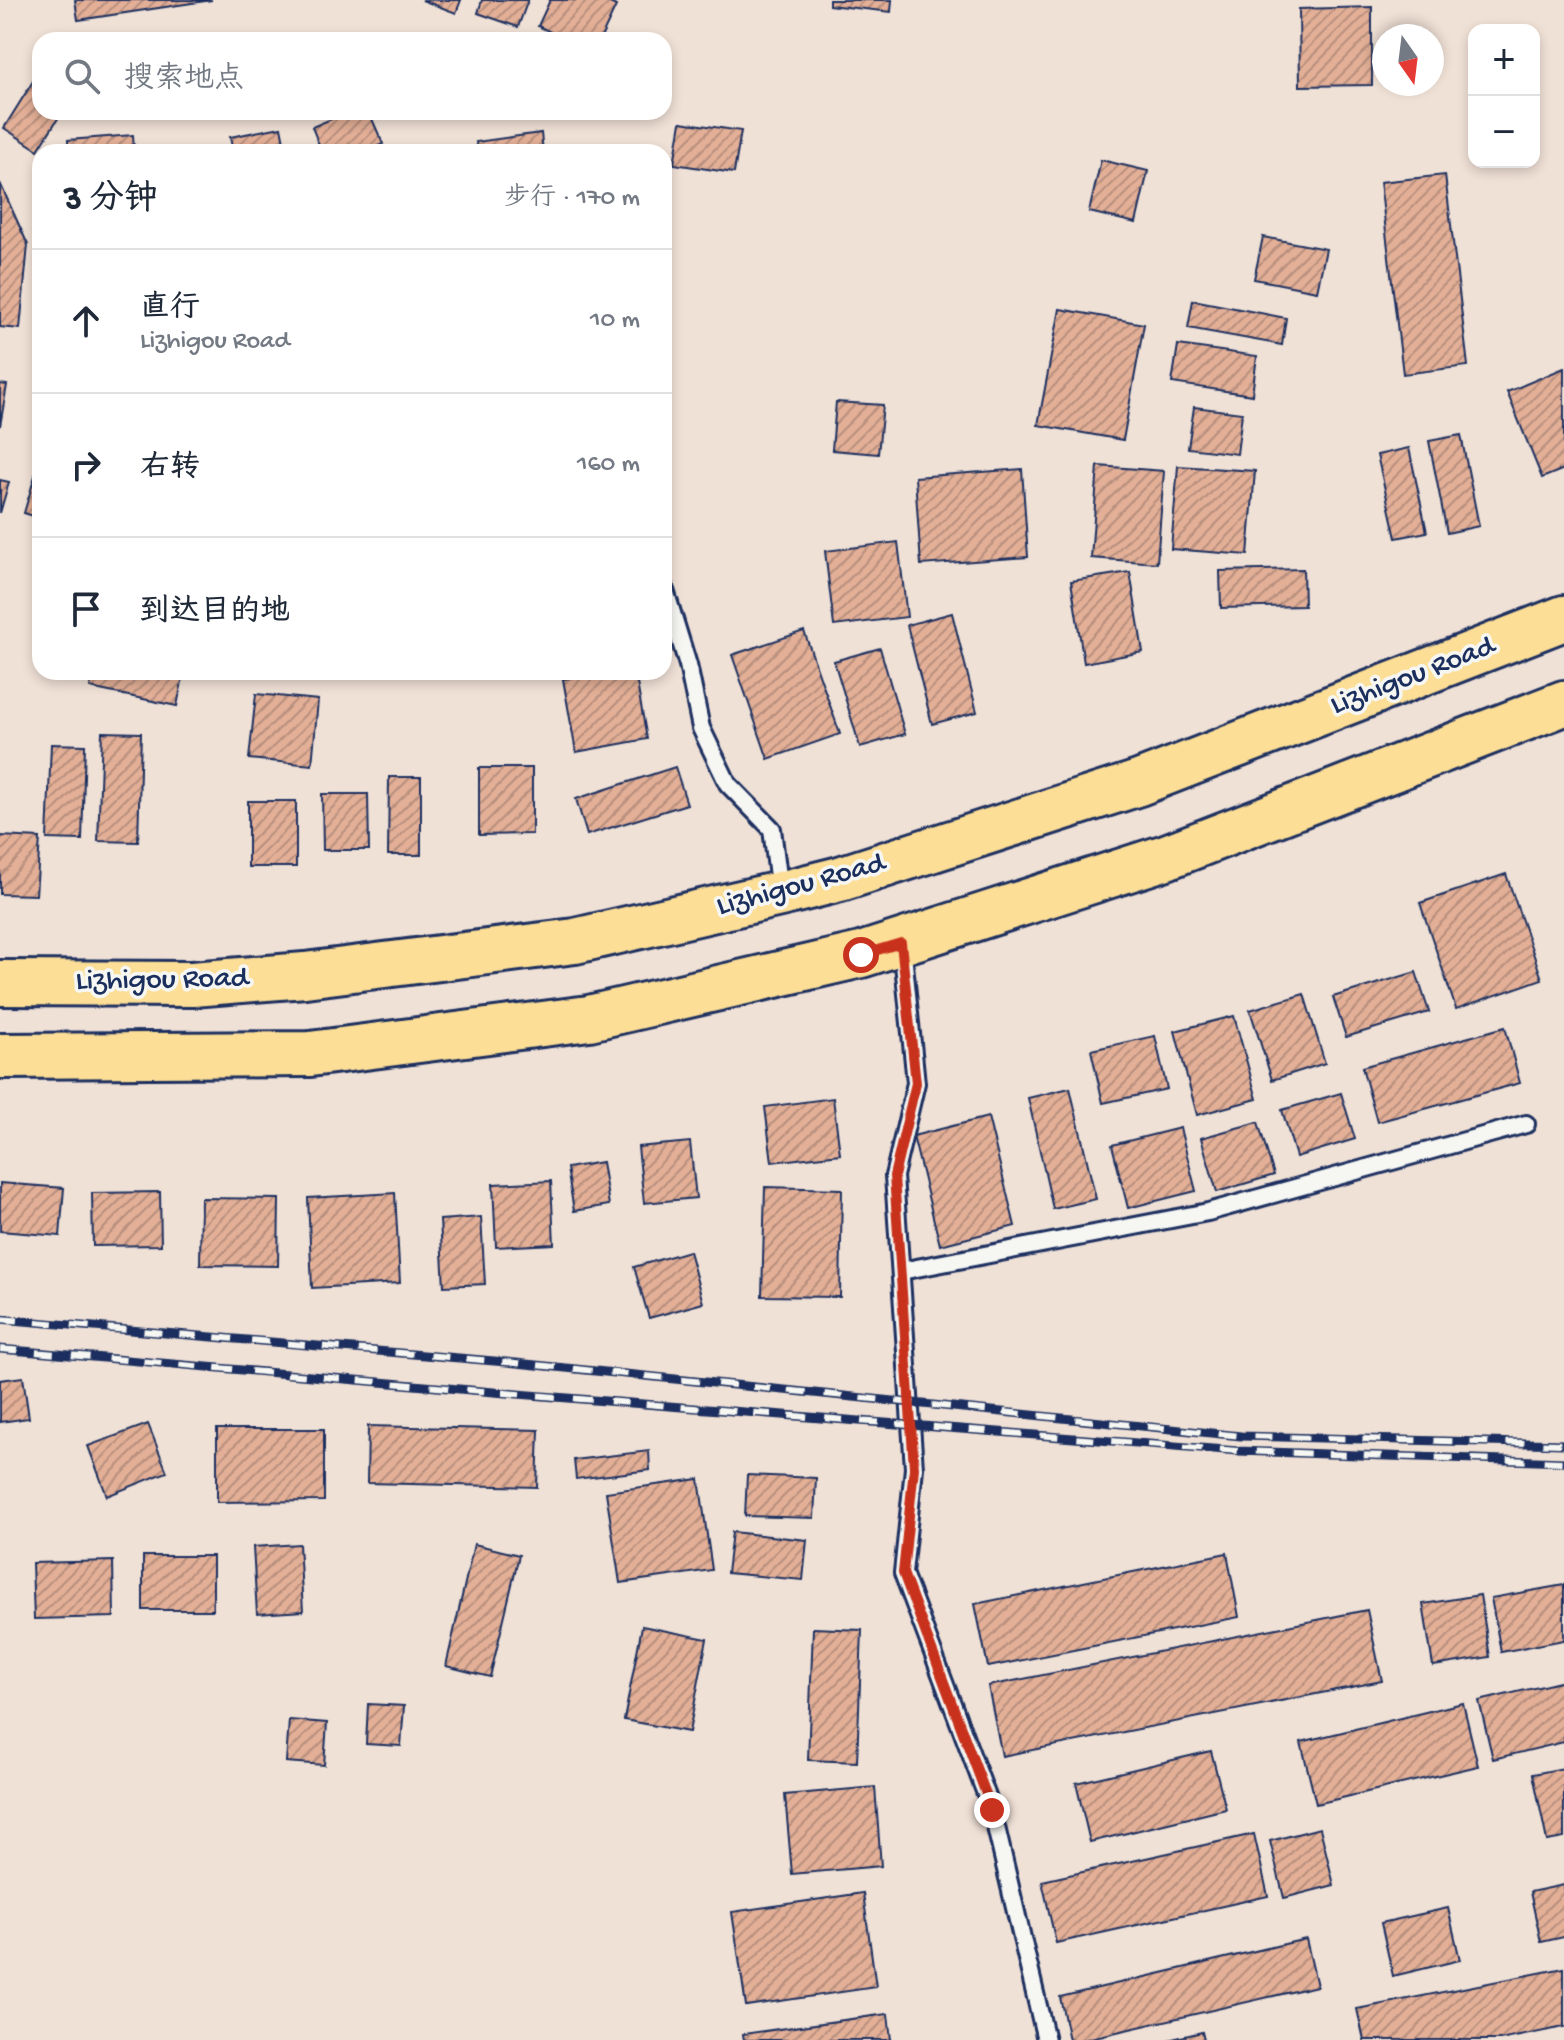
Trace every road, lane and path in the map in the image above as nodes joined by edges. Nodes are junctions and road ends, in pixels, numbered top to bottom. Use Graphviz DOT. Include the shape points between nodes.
graph roads {
  1 [pos="672,613"];
  2 [pos="1564,618"];
  3 [pos="1564,703"];
  4 [pos="780,894"];
  5 [pos="901,943"];
  6 [pos="0,983"];
  7 [pos="0,1056"];
  8 [pos="1526,1124"];
  9 [pos="901,1271"];
  10 [pos="1046,2040"];
  1 -- 4 [label="lane" via="701,728 728,784 772,829"];
  2 -- 4 [label="main road, Lizhigou Road" via="1139,783"];
  3 -- 5 [label="main road" via="1166,857"];
  4 -- 6 [label="main road, Lizhigou Road" via="575,941 305,975 192,984"];
  5 -- 7 [label="main road" via="589,1018 325,1052"];
  5 -- 9 [label="lane" via="916,1083 894,1176"];
  8 -- 9 [label="lane" via="1208,1212"];
  9 -- 10 [label="lane" via="914,1468 903,1573 992,1810"];
}
